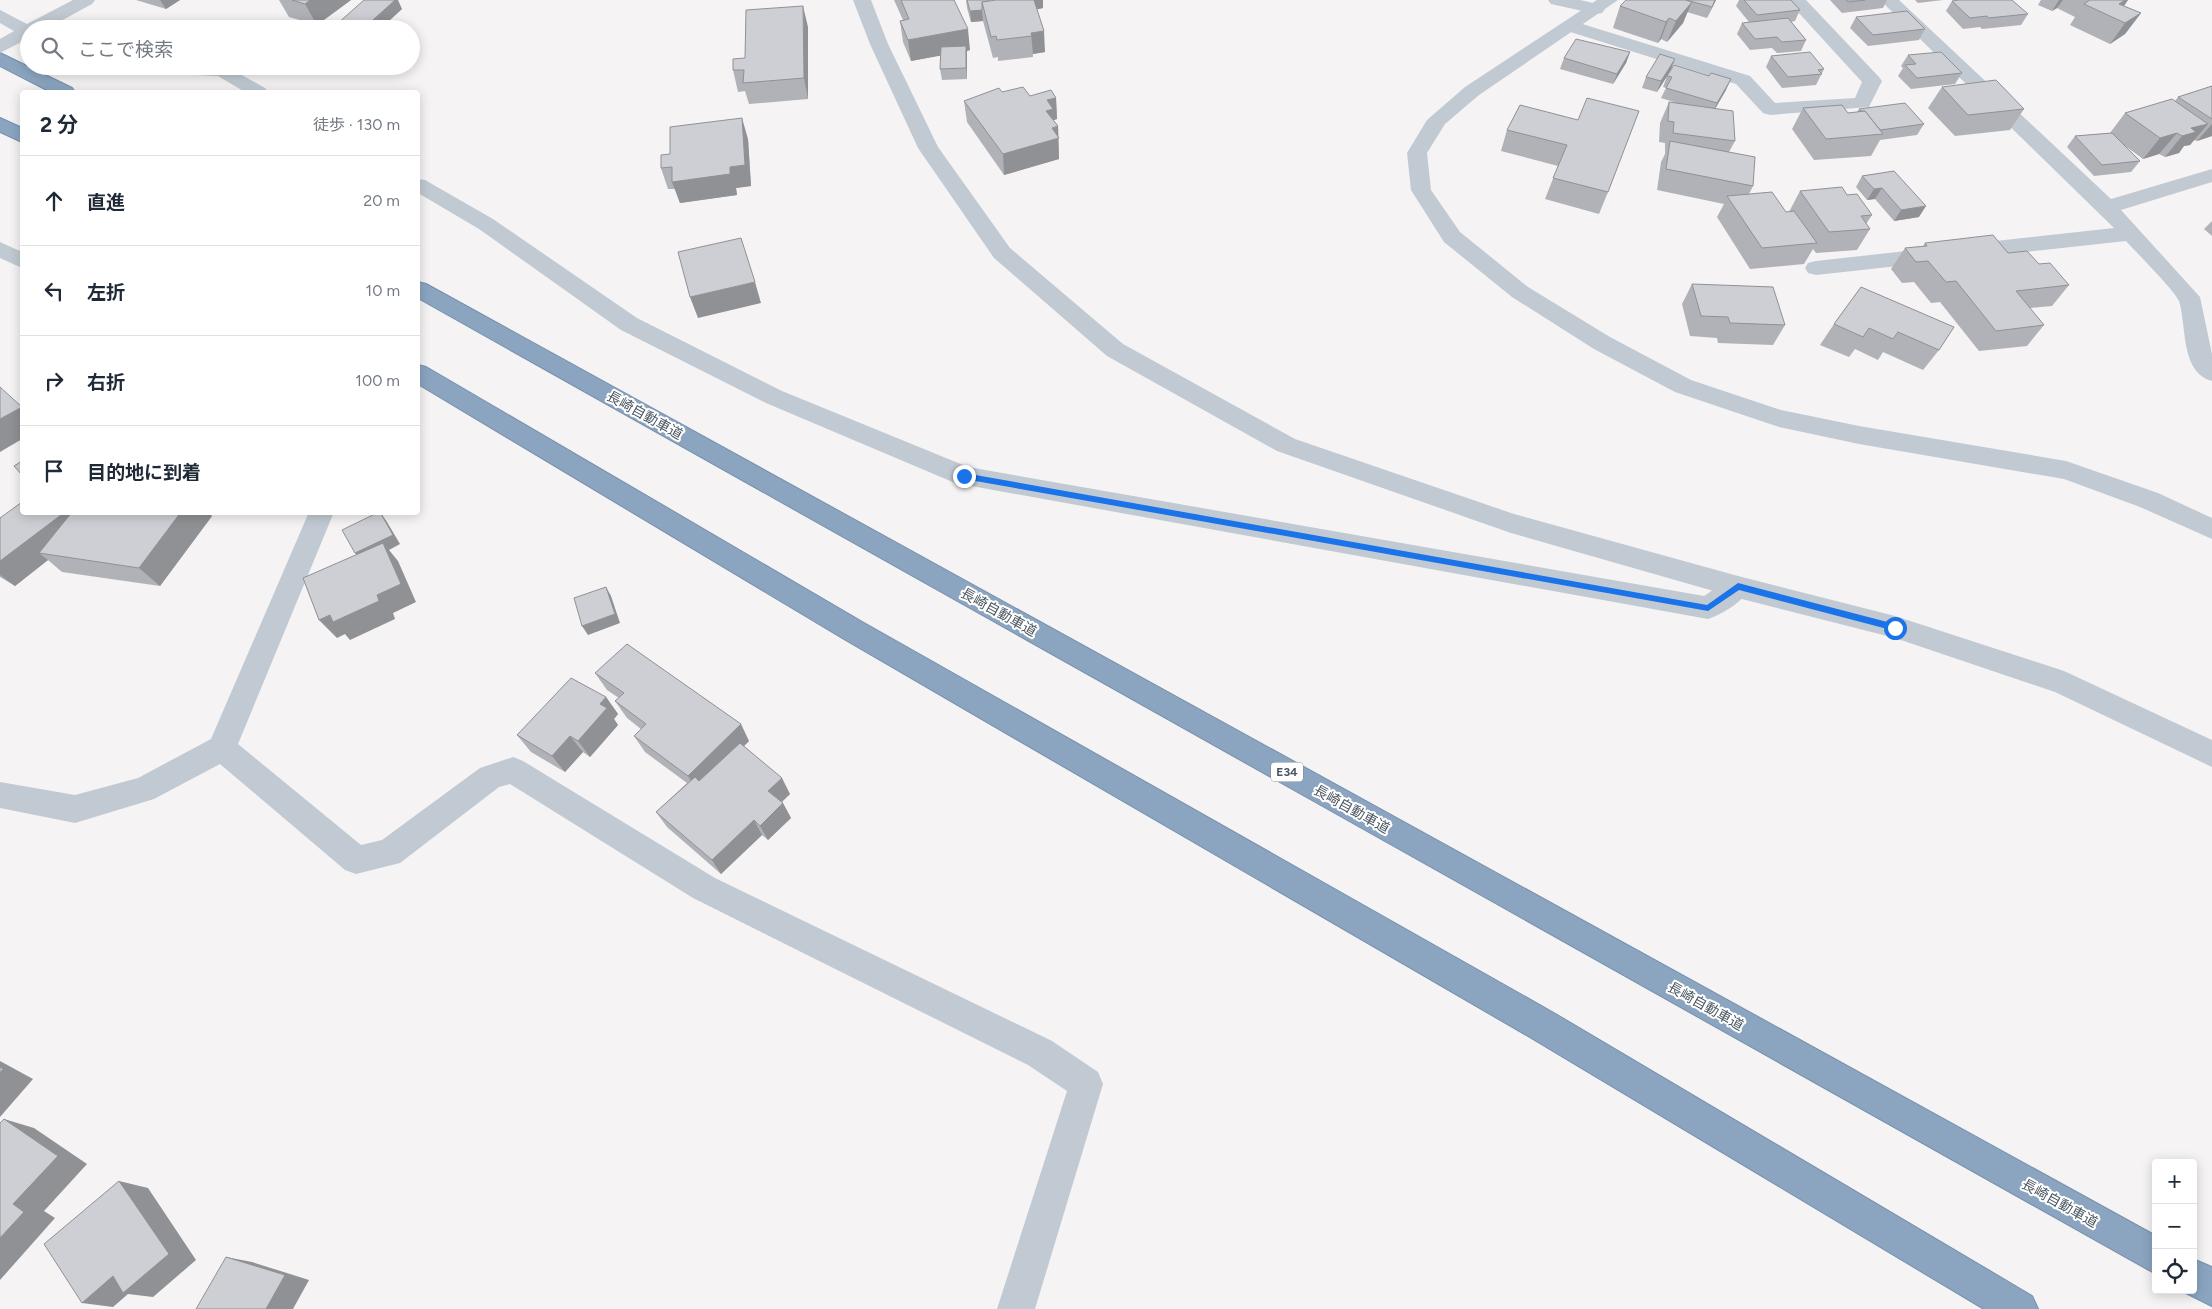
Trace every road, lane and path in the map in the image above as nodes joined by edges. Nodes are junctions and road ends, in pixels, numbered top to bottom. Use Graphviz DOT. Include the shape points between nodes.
graph roads {
  1 [pos="86,0"];
  2 [pos="862,0"];
  3 [pos="1557,0"];
  4 [pos="1796,0"];
  5 [pos="1889,0"];
  6 [pos="1602,4"];
  7 [pos="0,15"];
  8 [pos="49,20"];
  9 [pos="20,26"];
  10 [pos="1570,26"];
  11 [pos="20,36"];
  12 [pos="0,47"];
  13 [pos="0,59"];
  14 [pos="20,69"];
  15 [pos="32,75"];
  16 [pos="229,75"];
  17 [pos="61,90"];
  18 [pos="255,90"];
  19 [pos="0,124"];
  20 [pos="20,135"];
  21 [pos="2212,175"];
  22 [pos="420,186"];
  23 [pos="2107,206"];
  24 [pos="2131,232"];
  25 [pos="0,249"];
  26 [pos="20,260"];
  27 [pos="1816,268"];
  28 [pos="420,290"];
  29 [pos="2212,373"];
  30 [pos="420,374"];
  31 [pos="321,515"];
  32 [pos="2212,529"];
  33 [pos="1738,586"];
  34 [pos="222,748"];
  35 [pos="2212,754"];
  36 [pos="0,796"];
  37 [pos="2152,1254"];
  38 [pos="2197,1279"];
  39 [pos="2212,1288"];
  40 [pos="1016,1309"];
  41 [pos="2019,1309"];
  1 -- 8 [label="street"];
  2 -- 33 [label="street" via="928,148 1002,253 1115,350 1286,445 1511,523"];
  3 -- 6 [label="street"];
  4 -- 10 [label="street" via="1872,81 1862,103 1770,109 1743,80"];
  5 -- 23 [label="street"];
  6 -- 10 [label="street"];
  7 -- 9 [label="street"];
  10 -- 32 [label="street" via="1472,91 1437,120 1417,153 1421,190 1452,237 1520,292 1602,343 1683,386 1779,418 2066,470 2149,500"];
  11 -- 12 [label="street"];
  13 -- 14 [label="highway"];
  15 -- 17 [label="highway"];
  16 -- 18 [label="street"];
  19 -- 20 [label="highway"];
  21 -- 23 [label="street"];
  22 -- 33 [label="street" via="486,224 628,324 774,397 964,476 1708,608"];
  23 -- 24 [label="street"];
  24 -- 27 [label="street"];
  24 -- 29 [label="street" via="2189,297 2202,361"];
  25 -- 26 [label="street"];
  28 -- 37 [label="highway, 長崎自動車道 / E34"];
  30 -- 41 [label="highway" via="862,636 1548,1029"];
  31 -- 34 [label="street"];
  33 -- 35 [label="street" via="1895,628 2064,683"];
  34 -- 36 [label="street" via="144,790 75,809"];
  34 -- 40 [label="street" via="356,860 389,853 490,777 513,770 704,888 1040,1053 1086,1084"];
  38 -- 39 [label="highway"];
}
